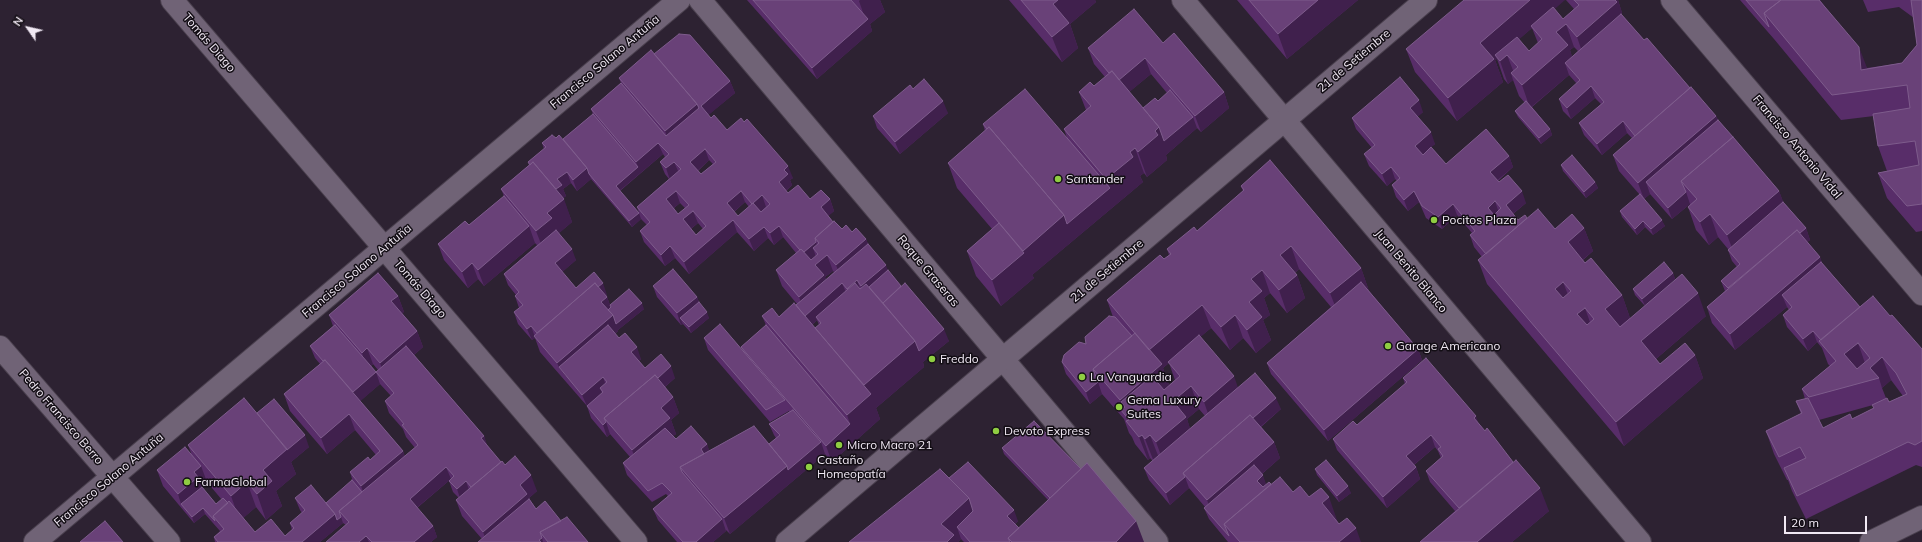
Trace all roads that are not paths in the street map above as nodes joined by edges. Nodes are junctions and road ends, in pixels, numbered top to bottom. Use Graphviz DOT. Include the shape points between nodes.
graph roads {
  1 [pos="172,0"];
  2 [pos="679,0"];
  3 [pos="700,0"];
  4 [pos="1182,0"];
  5 [pos="1426,0"];
  6 [pos="1672,0"];
  7 [pos="1285,120"];
  8 [pos="384,248"];
  9 [pos="1922,294"];
  10 [pos="0,347"];
  11 [pos="1002,360"];
  12 [pos="113,477"];
  13 [pos="1922,517"];
  14 [pos="35,542"];
  15 [pos="168,542"];
  16 [pos="636,542"];
  17 [pos="787,542"];
  18 [pos="1157,542"];
  19 [pos="1640,542"];
  20 [pos="1872,542"];
  1 -- 8 [label="street, Tomás Diago"];
  2 -- 8 [label="street, Francisco Solano Antuña"];
  3 -- 11 [label="street, Roque Graseras"];
  4 -- 7 [label="street, Juan Benito Blanco"];
  5 -- 7 [label="street, 21 de Setiembre"];
  6 -- 9 [label="street, Francisco Antonio Vidal"];
  7 -- 11 [label="street, 21 de Setiembre"];
  7 -- 19 [label="street, Juan Benito Blanco"];
  8 -- 12 [label="street, Francisco Solano Antuña"];
  8 -- 16 [label="street, Tomás Diago"];
  10 -- 12 [label="street, Pedro Francisco Berro"];
  11 -- 17 [label="street, 21 de Setiembre"];
  11 -- 18 [label="street, Roque Graseras"];
  12 -- 14 [label="street, Francisco Solano Antuña"];
  12 -- 15 [label="street, Pedro Francisco Berro"];
  13 -- 20 [label="street"];
}
